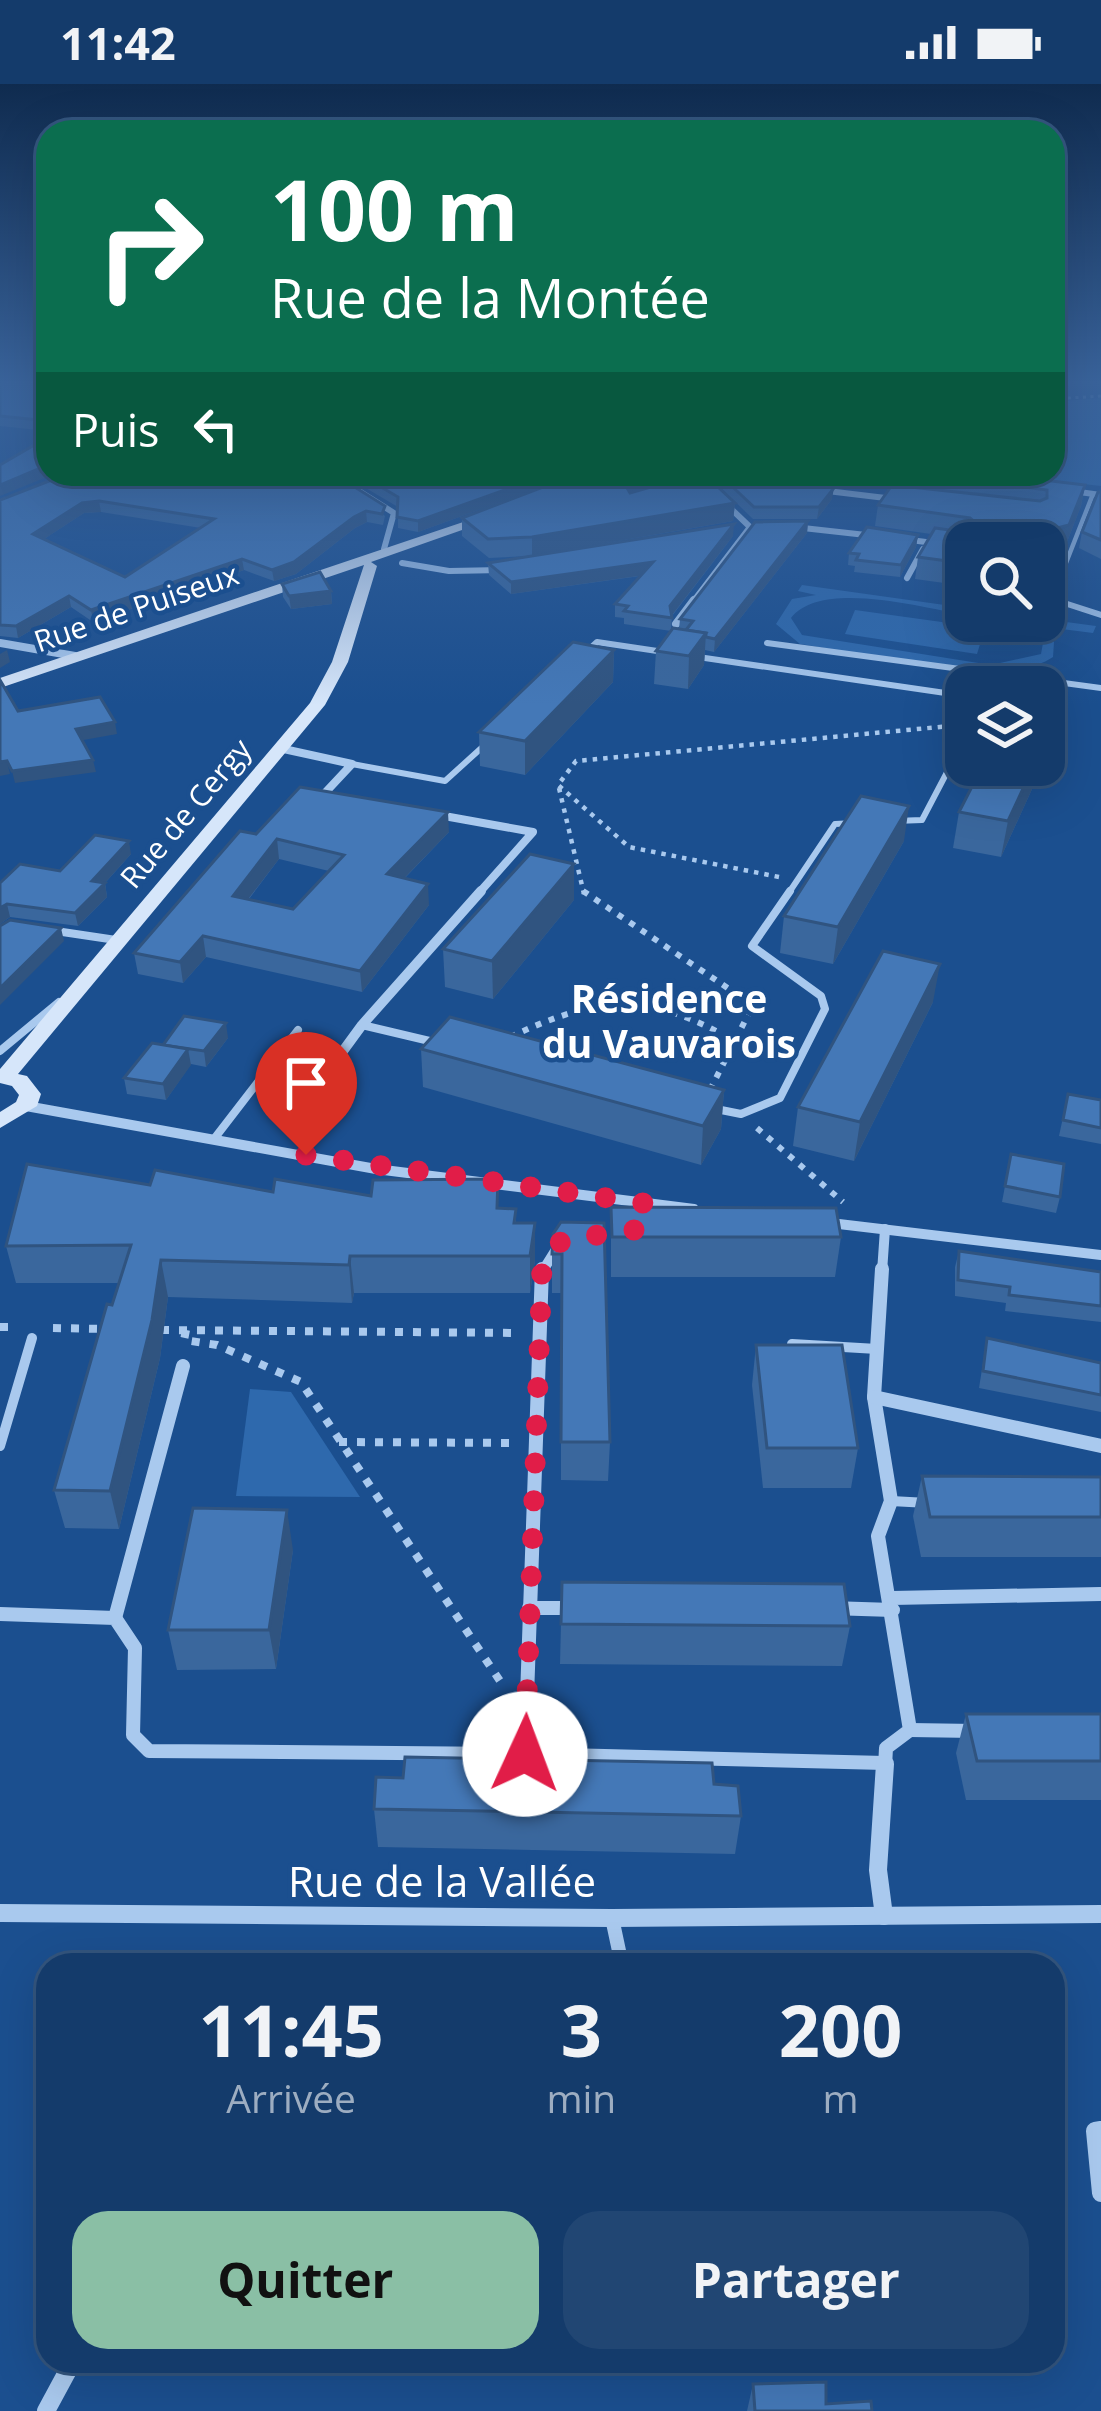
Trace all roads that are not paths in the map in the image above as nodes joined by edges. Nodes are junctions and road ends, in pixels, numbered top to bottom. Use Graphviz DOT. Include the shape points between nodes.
graph roads {
  1 [pos="355,489"];
  2 [pos="807,489"];
  3 [pos="1050,489"];
  4 [pos="1097,494"];
  5 [pos="719,497"];
  6 [pos="896,499"];
  7 [pos="510,511"];
  8 [pos="750,527"];
  9 [pos="764,527"];
  10 [pos="784,527"];
  11 [pos="737,529"];
  12 [pos="927,543"];
  13 [pos="945,545"];
  14 [pos="384,549"];
  15 [pos="403,555"];
  16 [pos="364,564"];
  17 [pos="507,569"];
  18 [pos="907,578"];
  19 [pos="1101,615"];
  20 [pos="676,624"];
  21 [pos="0,643"];
  22 [pos="767,643"];
  23 [pos="666,652"];
  24 [pos="76,656"];
  25 [pos="689,656"];
  26 [pos="580,658"];
  27 [pos="0,683"];
  28 [pos="1101,688"];
  29 [pos="945,693"];
  30 [pos="496,735"];
  31 [pos="280,748"];
  32 [pos="352,764"];
  33 [pos="945,776"];
  34 [pos="346,799"];
  35 [pos="416,811"];
  36 [pos="31,928"];
  37 [pos="116,940"];
  38 [pos="72,991"];
  39 [pos="362,1025"];
  40 [pos="298,1030"];
  41 [pos="0,1051"];
  42 [pos="477,1053"];
  43 [pos="3,1077"];
  44 [pos="26,1106"];
  45 [pos="302,1106"];
  46 [pos="701,1106"];
  47 [pos="1,1124"];
  48 [pos="214,1139"];
  49 [pos="717,1211"];
  50 [pos="806,1221"];
  51 [pos="879,1228"];
  52 [pos="580,1238"];
  53 [pos="1101,1255"];
  54 [pos="32,1338"];
  55 [pos="792,1344"];
  56 [pos="877,1349"];
  57 [pos="183,1366"];
  58 [pos="874,1397"];
  59 [pos="1101,1446"];
  60 [pos="0,1447"];
  61 [pos="891,1502"];
  62 [pos="945,1504"];
  63 [pos="1101,1594"];
  64 [pos="892,1604"];
  65 [pos="529,1608"];
  66 [pos="601,1608"];
  67 [pos="821,1608"];
  68 [pos="0,1614"];
  69 [pos="115,1618"];
  70 [pos="910,1730"];
  71 [pos="1006,1732"];
  72 [pos="525,1754"];
  73 [pos="885,1763"];
  74 [pos="0,1913"];
  75 [pos="1101,1914"];
  76 [pos="884,1916"];
  77 [pos="612,1918"];
  78 [pos="619,1953"];
  79 [pos="1101,2130"];
  80 [pos="1101,2193"];
  81 [pos="67,2373"];
  82 [pos="46,2411"];
  1 -- 14 [label="street" via="394,513"];
  2 -- 6 [label="street"];
  3 -- 4 [label="street"];
  4 -- 19 [label="lane" via="1053,596"];
  5 -- 8 [label="street"];
  7 -- 15 [label="street"];
  8 -- 9 [label="street"];
  8 -- 11 [label="street"];
  8 -- 20 [label="street"];
  10 -- 12 [label="street"];
  12 -- 13 [label="street"];
  12 -- 18 [label="street"];
  14 -- 15 [label="street"];
  14 -- 16 [label="street"];
  15 -- 16 [label="street"];
  15 -- 17 [label="street" via="449,571"];
  16 -- 24 [label="street, Rue de Puiseux"];
  16 -- 31 [label="street, Rue de Cergy" via="340,662"];
  21 -- 24 [label="street"];
  22 -- 28 [label="lane"];
  23 -- 26 [label="lane" via="597,642"];
  24 -- 27 [label="street, Rue de Puiseux"];
  25 -- 29 [label="lane"];
  30 -- 32 [label="lane" via="445,781"];
  31 -- 32 [label="street"];
  31 -- 37 [label="street, Rue de Cergy"];
  32 -- 34 [label="street" via="323,795"];
  33 -- 46 [label="lane" via="922,820 835,824 752,946 821,996 825,1009 780,1098 741,1114"];
  35 -- 39 [label="street" via="533,832"];
  36 -- 37 [label="lane"];
  37 -- 38 [label="street, Rue de Cergy"];
  38 -- 41 [label="lane"];
  38 -- 43 [label="street, Rue de Cergy"];
  39 -- 42 [label="lane"];
  39 -- 45 [label="street"];
  40 -- 48 [label="lane"];
  43 -- 44 [label="street" via="28,1088"];
  44 -- 47 [label="street"];
  44 -- 48 [label="street"];
  48 -- 49 [label="street" via="646,1211"];
  50 -- 51 [label="street"];
  51 -- 53 [label="street"];
  51 -- 56 [label="street"];
  52 -- 65 [label="street" via="562,1240 542,1267"];
  54 -- 60 [label="lane"];
  55 -- 56 [label="lane"];
  56 -- 58 [label="street"];
  57 -- 69 [label="street"];
  58 -- 59 [label="street"];
  58 -- 61 [label="street"];
  61 -- 62 [label="lane"];
  61 -- 64 [label="street" via="878,1535"];
  63 -- 64 [label="street"];
  64 -- 67 [label="street"];
  64 -- 70 [label="street"];
  65 -- 66 [label="street"];
  65 -- 72 [label="street"];
  68 -- 69 [label="street"];
  69 -- 72 [label="street" via="135,1648 133,1735 149,1751"];
  70 -- 71 [label="street"];
  70 -- 73 [label="street" via="886,1748"];
  72 -- 73 [label="street"];
  73 -- 76 [label="street" via="878,1870"];
  74 -- 77 [label="street, Rue de la Vallée"];
  75 -- 76 [label="street, Rue de la Vallée"];
  76 -- 77 [label="street, Rue de la Vallée"];
  77 -- 78 [label="lane"];
  79 -- 80 [label="street"];
  81 -- 82 [label="street"];
}
